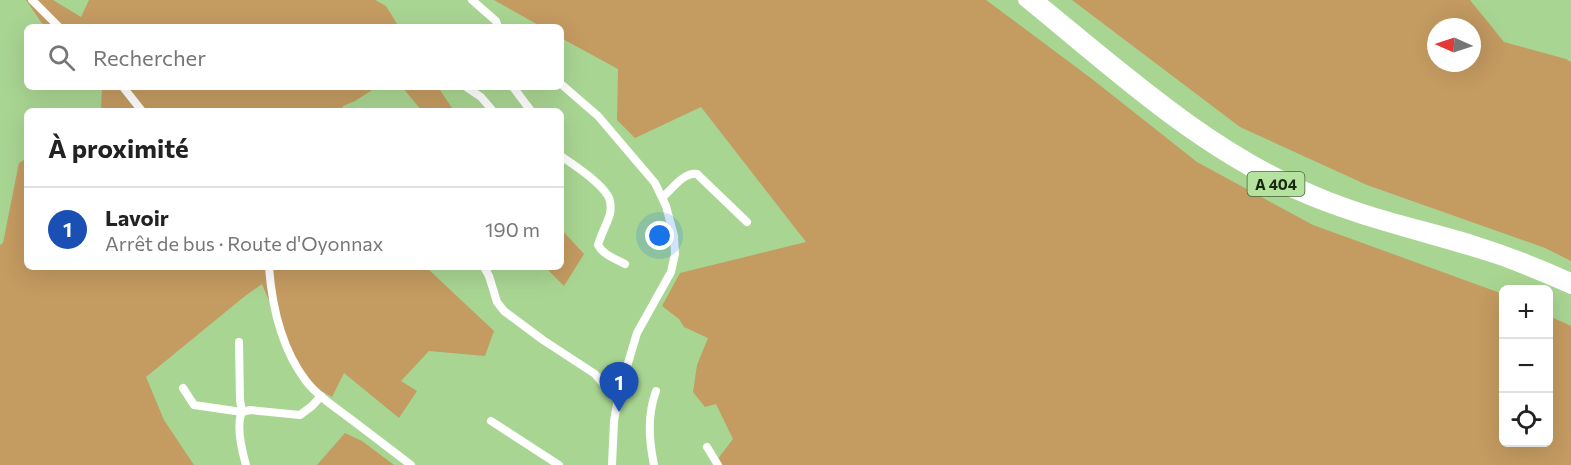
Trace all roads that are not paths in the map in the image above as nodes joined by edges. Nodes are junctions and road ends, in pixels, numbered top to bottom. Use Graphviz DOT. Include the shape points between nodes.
graph roads {
  1 [pos="32,0"];
  2 [pos="472,0"];
  3 [pos="1024,0"];
  4 [pos="1038,0"];
  5 [pos="56,24"];
  6 [pos="497,24"];
  7 [pos="564,87"];
  8 [pos="125,90"];
  9 [pos="470,90"];
  10 [pos="515,90"];
  11 [pos="140,108"];
  12 [pos="490,108"];
  13 [pos="529,108"];
  14 [pos="564,158"];
  15 [pos="663,197"];
  16 [pos="747,222"];
  17 [pos="625,264"];
  18 [pos="269,270"];
  19 [pos="486,270"];
  20 [pos="1571,279"];
  21 [pos="1571,288"];
  22 [pos="239,342"];
  23 [pos="183,388"];
  24 [pos="656,391"];
  25 [pos="619,393"];
  26 [pos="321,396"];
  27 [pos="242,412"];
  28 [pos="491,421"];
  29 [pos="707,447"];
  30 [pos="246,465"];
  31 [pos="411,465"];
  32 [pos="559,465"];
  33 [pos="612,465"];
  34 [pos="654,465"];
  35 [pos="718,465"];
  1 -- 5 [label="street"];
  2 -- 6 [label="street"];
  3 -- 21 [label="highway, A 404" via="1175,121 1219,152 1291,192 1337,210 1499,259"];
  4 -- 20 [label="highway, A 404" via="1184,117 1269,171 1340,202 1502,251"];
  7 -- 15 [label="street" via="598,116"];
  8 -- 11 [label="street"];
  9 -- 12 [label="street"];
  10 -- 13 [label="street"];
  14 -- 17 [label="street" via="608,196 611,208 598,245"];
  15 -- 16 [label="street" via="687,174 694,173"];
  15 -- 25 [label="street" via="674,236 673,263 637,333"];
  18 -- 26 [label="street" via="273,306 283,338 299,372"];
  19 -- 25 [label="street" via="497,302 504,310 595,374 611,391"];
  22 -- 27 [label="street"];
  23 -- 27 [label="street" via="194,405"];
  24 -- 34 [label="street" via="649,422"];
  25 -- 33 [label="street"];
  26 -- 27 [label="street" via="300,414"];
  26 -- 31 [label="street"];
  27 -- 30 [label="street" via="239,421"];
  28 -- 32 [label="street"];
  29 -- 35 [label="street"];
}
